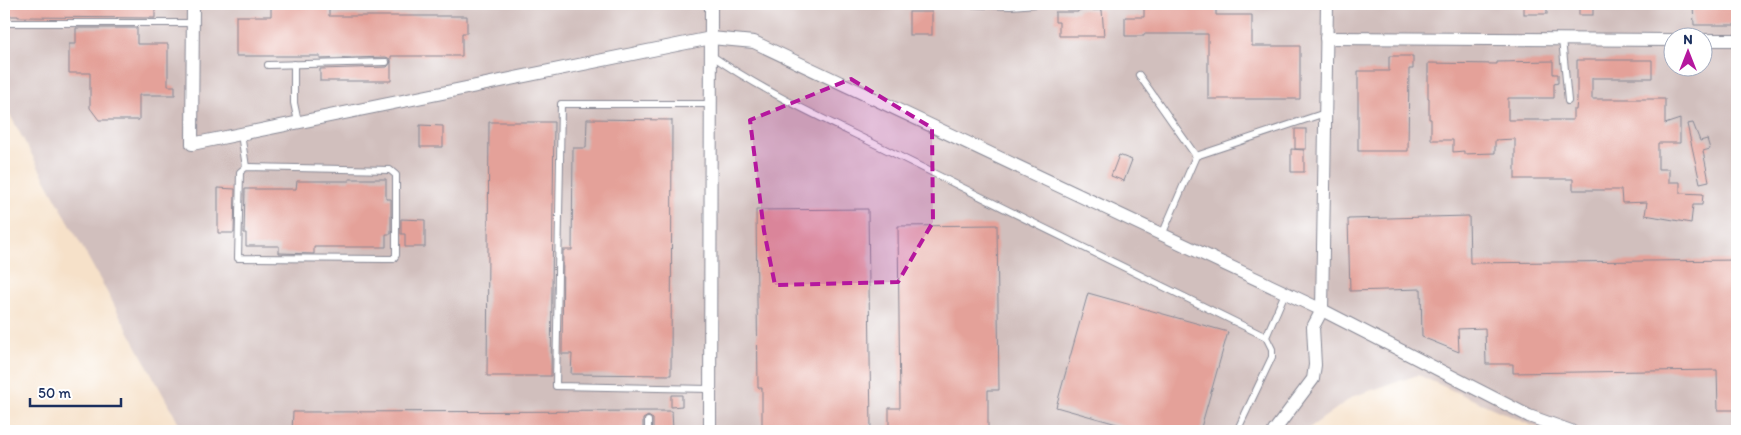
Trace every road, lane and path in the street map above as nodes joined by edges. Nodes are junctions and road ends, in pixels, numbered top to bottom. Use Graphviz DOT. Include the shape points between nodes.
graph roads {
  1 [pos="193,4"];
  2 [pos="711,4"];
  3 [pos="964,4"];
  4 [pos="1038,4"];
  5 [pos="1327,4"];
  6 [pos="193,23"];
  7 [pos="4,24"];
  8 [pos="711,38"];
  9 [pos="1326,38"];
  10 [pos="1562,39"];
  11 [pos="1664,40"];
  12 [pos="1714,40"];
  13 [pos="1737,40"];
  14 [pos="711,55"];
  15 [pos="386,62"];
  16 [pos="294,64"];
  17 [pos="268,65"];
  18 [pos="1139,75"];
  19 [pos="1568,101"];
  20 [pos="711,104"];
  21 [pos="1325,113"];
  22 [pos="298,122"];
  23 [pos="241,134"];
  24 [pos="1196,156"];
  25 [pos="246,167"];
  26 [pos="1162,235"];
  27 [pos="1286,293"];
  28 [pos="1322,310"];
  29 [pos="1266,337"];
  30 [pos="710,390"];
  31 [pos="648,421"];
  32 [pos="648,431"];
  33 [pos="710,431"];
  34 [pos="1237,431"];
  35 [pos="1274,431"];
  36 [pos="1571,431"];
  1 -- 6 [label="street"];
  2 -- 8 [label="street"];
  3 -- 4 [label="lane"];
  5 -- 9 [label="street"];
  6 -- 7 [label="lane"];
  6 -- 23 [label="street" via="192,144"];
  8 -- 14 [label="street"];
  8 -- 22 [label="street"];
  8 -- 26 [label="street" via="754,42"];
  9 -- 10 [label="street"];
  9 -- 21 [label="street"];
  10 -- 11 [label="street"];
  10 -- 19 [label="lane"];
  12 -- 13 [label="street"];
  14 -- 20 [label="street"];
  14 -- 29 [label="lane" via="742,76 801,107"];
  15 -- 16 [label="lane"];
  16 -- 17 [label="lane"];
  16 -- 22 [label="lane" via="294,103"];
  18 -- 24 [label="lane"];
  20 -- 30 [label="street"];
  20 -- 30 [label="lane" via="561,104 556,386"];
  21 -- 24 [label="lane"];
  21 -- 28 [label="street"];
  22 -- 23 [label="street"];
  23 -- 25 [label="lane"];
  24 -- 26 [label="lane"];
  25 -- 25 [label="lane" via="240,172 238,258 393,259 396,255 396,175 390,170"];
  26 -- 27 [label="street"];
  27 -- 28 [label="street"];
  27 -- 29 [label="lane"];
  28 -- 35 [label="street" via="1312,327 1315,360 1312,379"];
  28 -- 36 [label="street" via="1530,416"];
  29 -- 34 [label="lane" via="1272,357"];
  30 -- 33 [label="street"];
  31 -- 32 [label="lane"];
}
